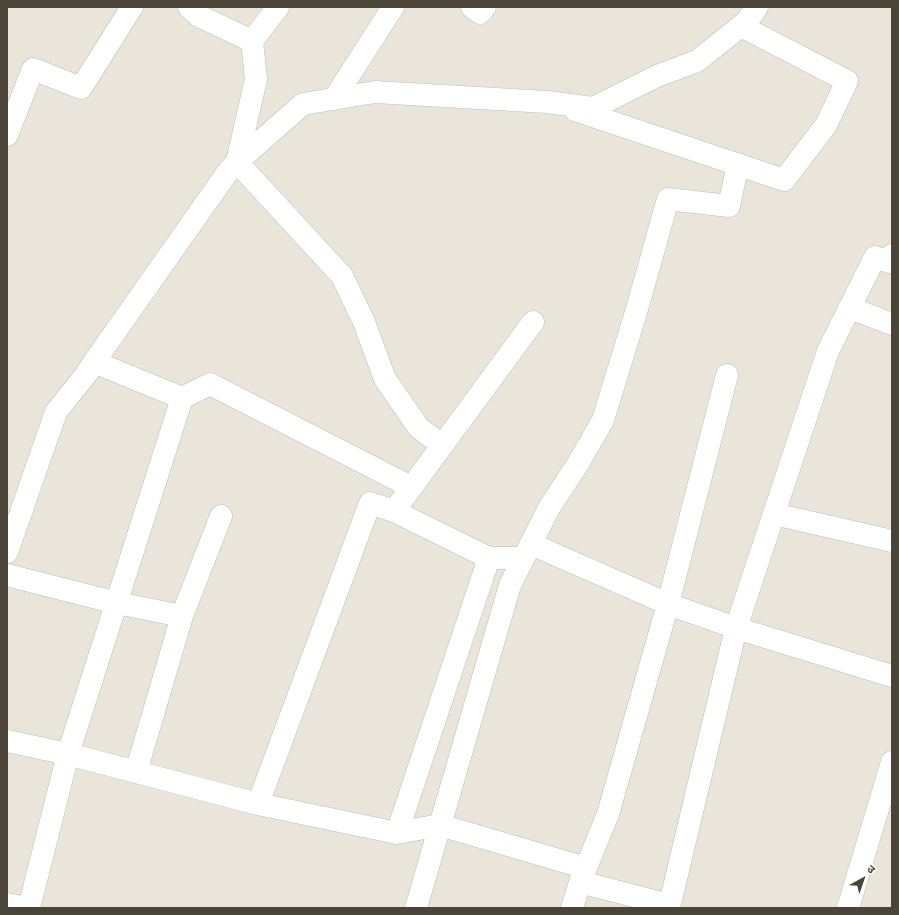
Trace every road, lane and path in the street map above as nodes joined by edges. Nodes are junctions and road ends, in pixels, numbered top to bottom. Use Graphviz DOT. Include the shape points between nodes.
graph roads {
  1 [pos="132,7"];
  2 [pos="189,7"];
  3 [pos="278,7"];
  4 [pos="393,7"];
  5 [pos="472,7"];
  6 [pos="486,7"];
  7 [pos="757,7"];
  8 [pos="741,26"];
  9 [pos="252,41"];
  10 [pos="334,99"];
  11 [pos="551,102"];
  12 [pos="7,135"];
  13 [pos="237,162"];
  14 [pos="738,164"];
  15 [pos="892,256"];
  16 [pos="850,308"];
  17 [pos="533,322"];
  18 [pos="892,324"];
  19 [pos="94,362"];
  20 [pos="726,375"];
  21 [pos="182,398"];
  22 [pos="442,445"];
  23 [pos="411,487"];
  24 [pos="394,511"];
  25 [pos="774,514"];
  26 [pos="221,516"];
  27 [pos="892,541"];
  28 [pos="527,551"];
  29 [pos="7,552"];
  30 [pos="489,558"];
  31 [pos="7,575"];
  32 [pos="116,603"];
  33 [pos="668,604"];
  34 [pos="182,616"];
  35 [pos="736,628"];
  36 [pos="892,676"];
  37 [pos="7,741"];
  38 [pos="68,754"];
  39 [pos="892,762"];
  40 [pos="136,772"];
  41 [pos="258,804"];
  42 [pos="440,825"];
  43 [pos="397,833"];
  44 [pos="583,875"];
  45 [pos="7,904"];
  46 [pos="669,907"];
  47 [pos="28,908"];
  48 [pos="416,908"];
  49 [pos="572,908"];
  50 [pos="848,908"];
  1 -- 12 [label="street" via="81,88 33,69"];
  2 -- 9 [label="street" via="198,16"];
  3 -- 9 [label="street"];
  4 -- 10 [label="street"];
  5 -- 6 [label="street" via="480,13"];
  7 -- 8 [label="street"];
  8 -- 11 [label="street" via="697,61 657,76 593,108"];
  8 -- 14 [label="street" via="847,81 826,125 784,180"];
  9 -- 13 [label="street" via="256,79"];
  10 -- 11 [label="street" via="375,92"];
  10 -- 13 [label="street" via="303,104"];
  11 -- 14 [label="street"];
  13 -- 19 [label="street"];
  13 -- 22 [label="street" via="342,276 364,322 385,379 419,428"];
  14 -- 28 [label="street" via="729,206 668,198 603,420 549,508"];
  15 -- 16 [label="street" via="889,262 875,257"];
  16 -- 18 [label="street"];
  16 -- 25 [label="street" via="828,351"];
  17 -- 22 [label="street"];
  19 -- 21 [label="street"];
  19 -- 29 [label="street" via="56,412"];
  20 -- 33 [label="street"];
  21 -- 23 [label="street" via="210,384"];
  21 -- 32 [label="street"];
  22 -- 23 [label="street"];
  23 -- 24 [label="street"];
  24 -- 30 [label="street"];
  24 -- 41 [label="street" via="370,503"];
  25 -- 27 [label="street"];
  25 -- 35 [label="street"];
  26 -- 34 [label="street"];
  28 -- 30 [label="street"];
  28 -- 33 [label="street"];
  28 -- 42 [label="street" via="510,585"];
  30 -- 43 [label="street"];
  31 -- 32 [label="street"];
  32 -- 34 [label="street"];
  32 -- 38 [label="street"];
  33 -- 35 [label="street"];
  33 -- 44 [label="street" via="608,814"];
  34 -- 40 [label="street"];
  35 -- 36 [label="street"];
  35 -- 46 [label="street"];
  37 -- 38 [label="street"];
  38 -- 40 [label="street"];
  38 -- 47 [label="street"];
  39 -- 50 [label="street"];
  40 -- 41 [label="street"];
  41 -- 43 [label="street"];
  42 -- 43 [label="street"];
  42 -- 44 [label="street"];
  42 -- 48 [label="street"];
  44 -- 46 [label="street"];
  44 -- 49 [label="street"];
  45 -- 47 [label="street"];
}
